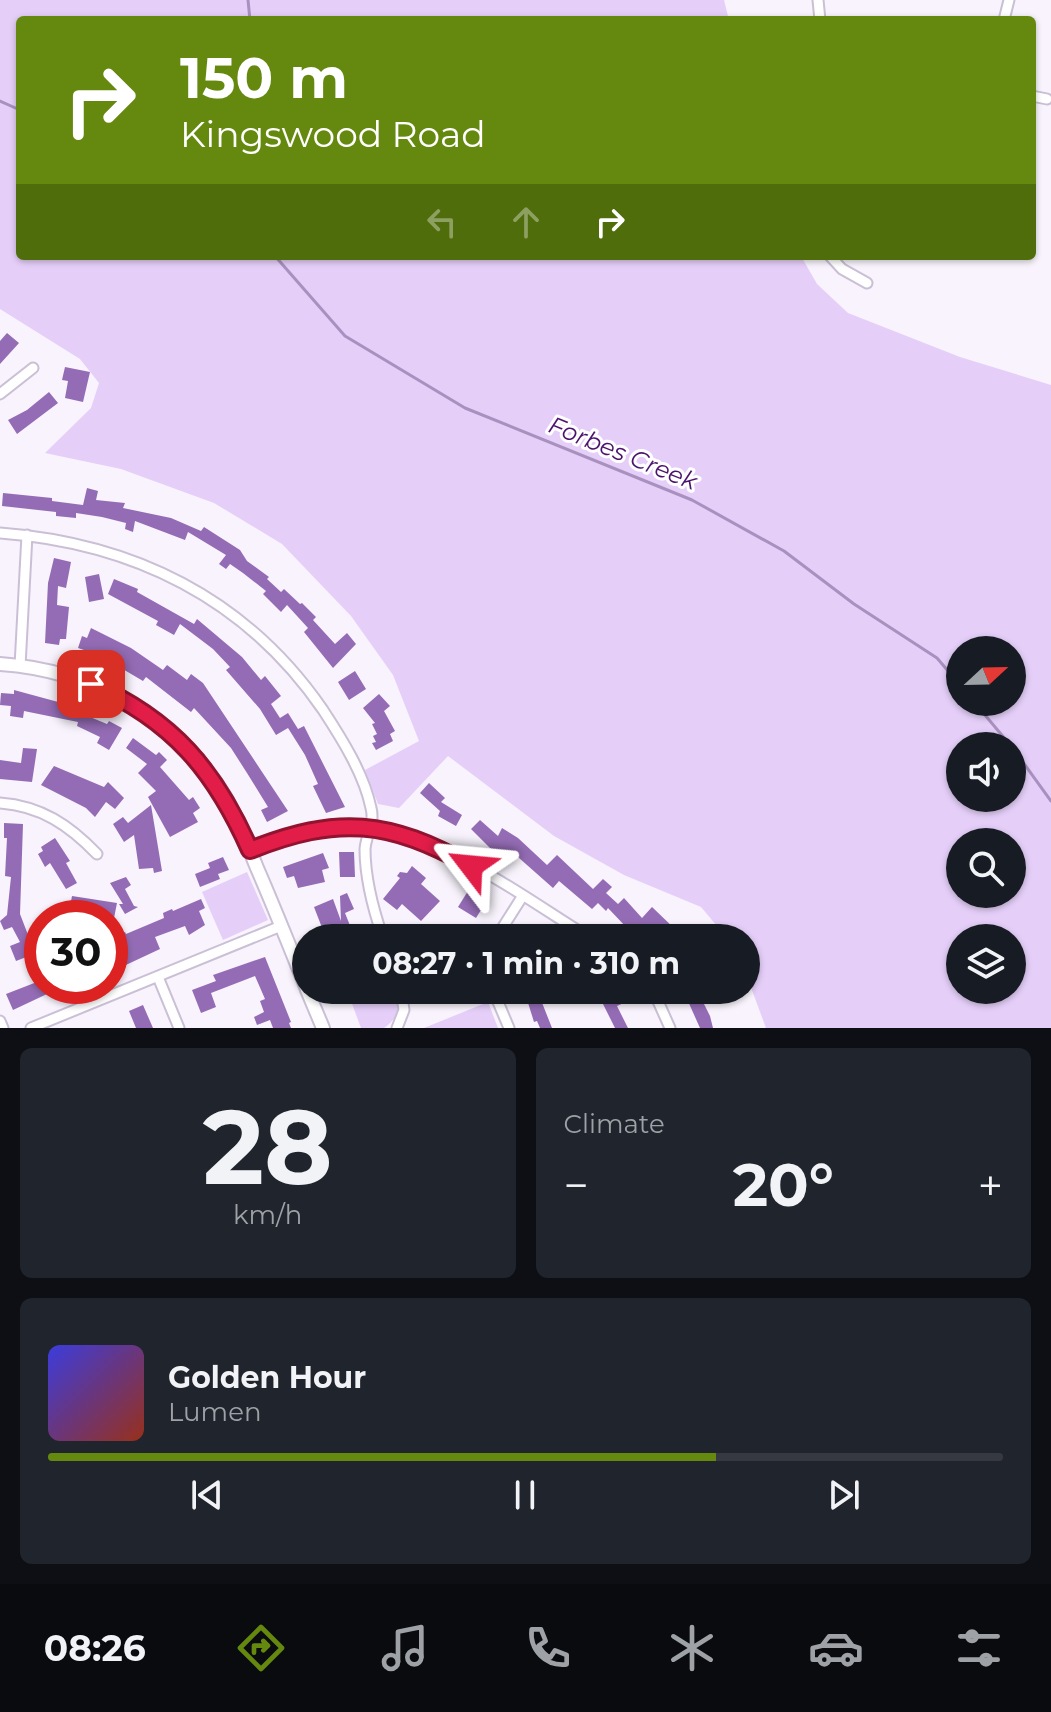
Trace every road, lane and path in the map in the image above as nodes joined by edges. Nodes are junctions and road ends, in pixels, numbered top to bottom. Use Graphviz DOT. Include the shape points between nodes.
graph roads {
  1 [pos="1036,97"];
  2 [pos="1047,99"];
  3 [pos="834,260"];
  4 [pos="867,283"];
  5 [pos="33,368"];
  6 [pos="0,394"];
  7 [pos="0,533"];
  8 [pos="27,535"];
  9 [pos="0,664"];
  10 [pos="20,666"];
  11 [pos="0,803"];
  12 [pos="371,828"];
  13 [pos="250,850"];
  14 [pos="97,854"];
  15 [pos="522,897"];
  16 [pos="379,924"];
  17 [pos="505,924"];
  18 [pos="567,924"];
  19 [pos="281,926"];
  20 [pos="292,952"];
  21 [pos="158,977"];
  22 [pos="313,1004"];
  23 [pos="403,1004"];
  24 [pos="499,1004"];
  25 [pos="659,1004"];
  26 [pos="0,1021"];
  27 [pos="3,1028"];
  28 [pos="31,1028"];
  29 [pos="179,1028"];
  30 [pos="323,1028"];
  31 [pos="397,1028"];
  32 [pos="509,1028"];
  33 [pos="670,1028"];
  1 -- 2 [label="street"];
  3 -- 4 [label="street"];
  5 -- 6 [label="street"];
  7 -- 8 [label="street"];
  8 -- 10 [label="street"];
  8 -- 12 [label="street" via="73,541 132,559 192,587 247,626 299,677 340,736 368,797"];
  9 -- 10 [label="street"];
  10 -- 13 [label="street" via="91,684 158,722 216,784"];
  11 -- 14 [label="street" via="47,814"];
  12 -- 13 [label="street" via="303,832"];
  12 -- 15 [label="street" via="434,845"];
  12 -- 16 [label="street" via="367,880"];
  13 -- 19 [label="street"];
  15 -- 17 [label="street"];
  15 -- 18 [label="street"];
  19 -- 20 [label="street"];
  19 -- 21 [label="street"];
  21 -- 28 [label="street"];
  21 -- 29 [label="street"];
  22 -- 30 [label="street"];
  23 -- 31 [label="street"];
  24 -- 32 [label="street"];
  25 -- 33 [label="street"];
  26 -- 27 [label="street"];
}
